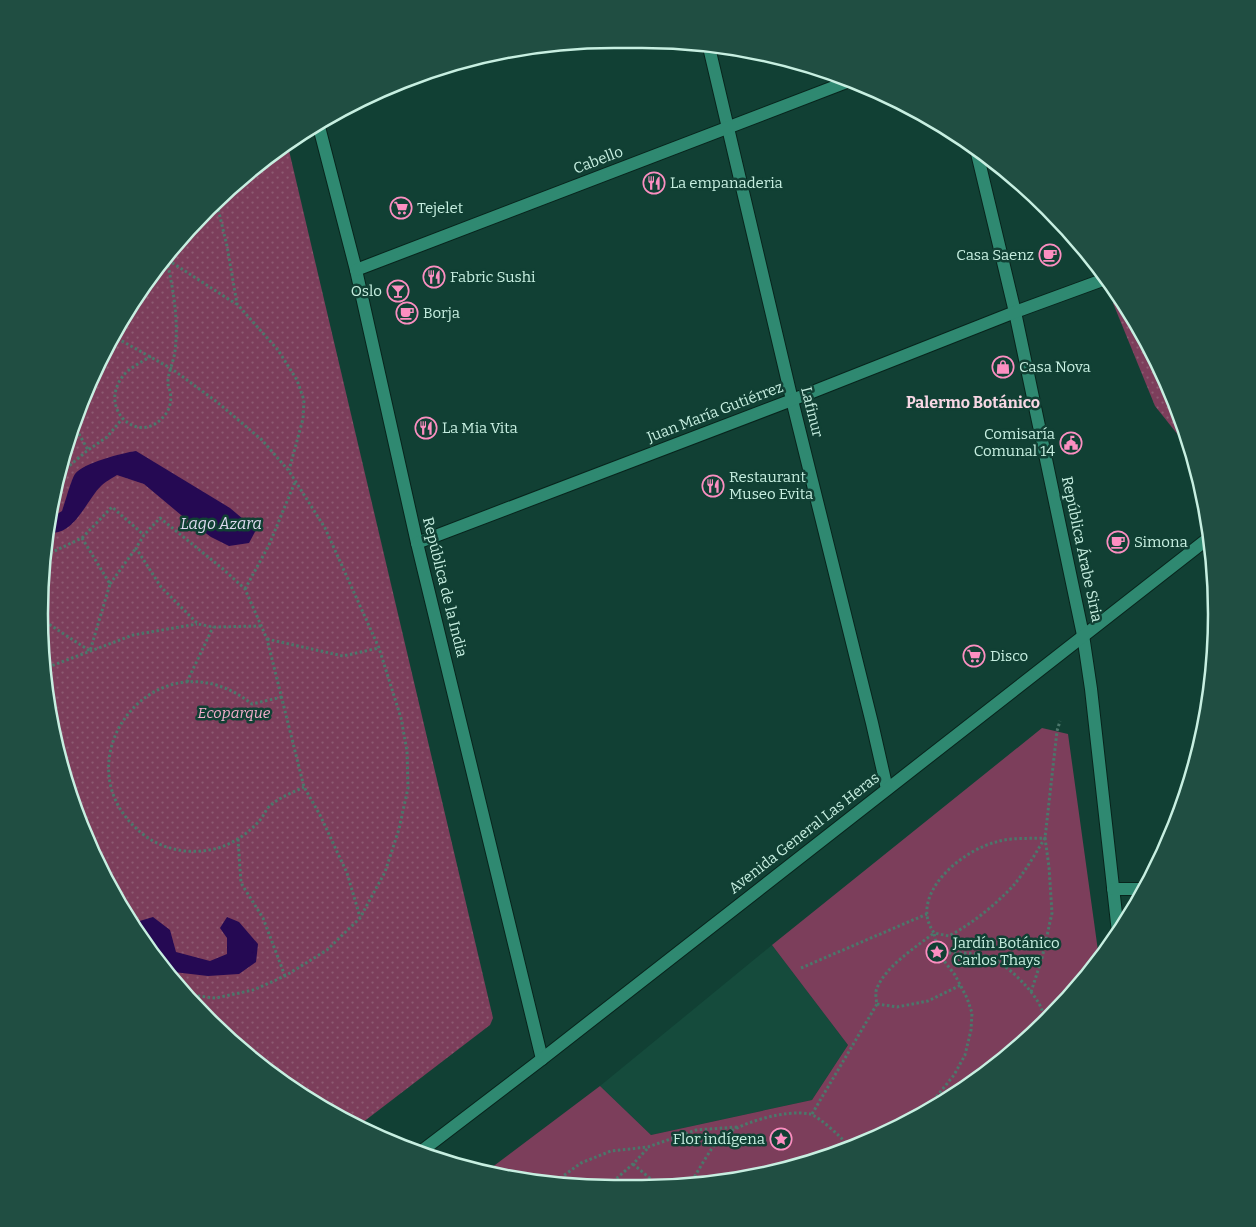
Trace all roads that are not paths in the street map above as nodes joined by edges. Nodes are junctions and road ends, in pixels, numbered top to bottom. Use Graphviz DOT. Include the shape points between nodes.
graph roads {
  1 [pos="710,52"];
  2 [pos="841,84"];
  3 [pos="728,128"];
  4 [pos="320,130"];
  5 [pos="978,158"];
  6 [pos="356,270"];
  7 [pos="1100,281"];
  8 [pos="1015,312"];
  9 [pos="792,400"];
  10 [pos="1204,542"];
  11 [pos="417,543"];
  12 [pos="1083,635"];
  13 [pos="887,789"];
  14 [pos="1113,889"];
  15 [pos="1137,889"];
  16 [pos="1117,922"];
  17 [pos="542,1059"];
  18 [pos="427,1147"];
  1 -- 3 [label="street, Lafinur"];
  2 -- 3 [label="street, Cabello"];
  3 -- 6 [label="street, Cabello"];
  3 -- 9 [label="street, Lafinur"];
  4 -- 6 [label="street, República de la India"];
  5 -- 8 [label="street, República Árabe Siria"];
  6 -- 11 [label="street, República de la India"];
  7 -- 8 [label="street, Juan María Gutiérrez"];
  8 -- 9 [label="street, Juan María Gutiérrez"];
  8 -- 12 [label="street, República Árabe Siria"];
  9 -- 11 [label="street, Juan María Gutiérrez"];
  9 -- 13 [label="street, Lafinur"];
  10 -- 12 [label="street, Avenida General Las Heras"];
  11 -- 17 [label="street, República de la India"];
  12 -- 13 [label="street, Avenida General Las Heras"];
  12 -- 14 [label="street, República Árabe Siria"];
  13 -- 17 [label="street, Avenida General Las Heras"];
  14 -- 15 [label="street"];
  14 -- 16 [label="street, República Árabe Siria"];
  17 -- 18 [label="street, Avenida General Las Heras"];
}
